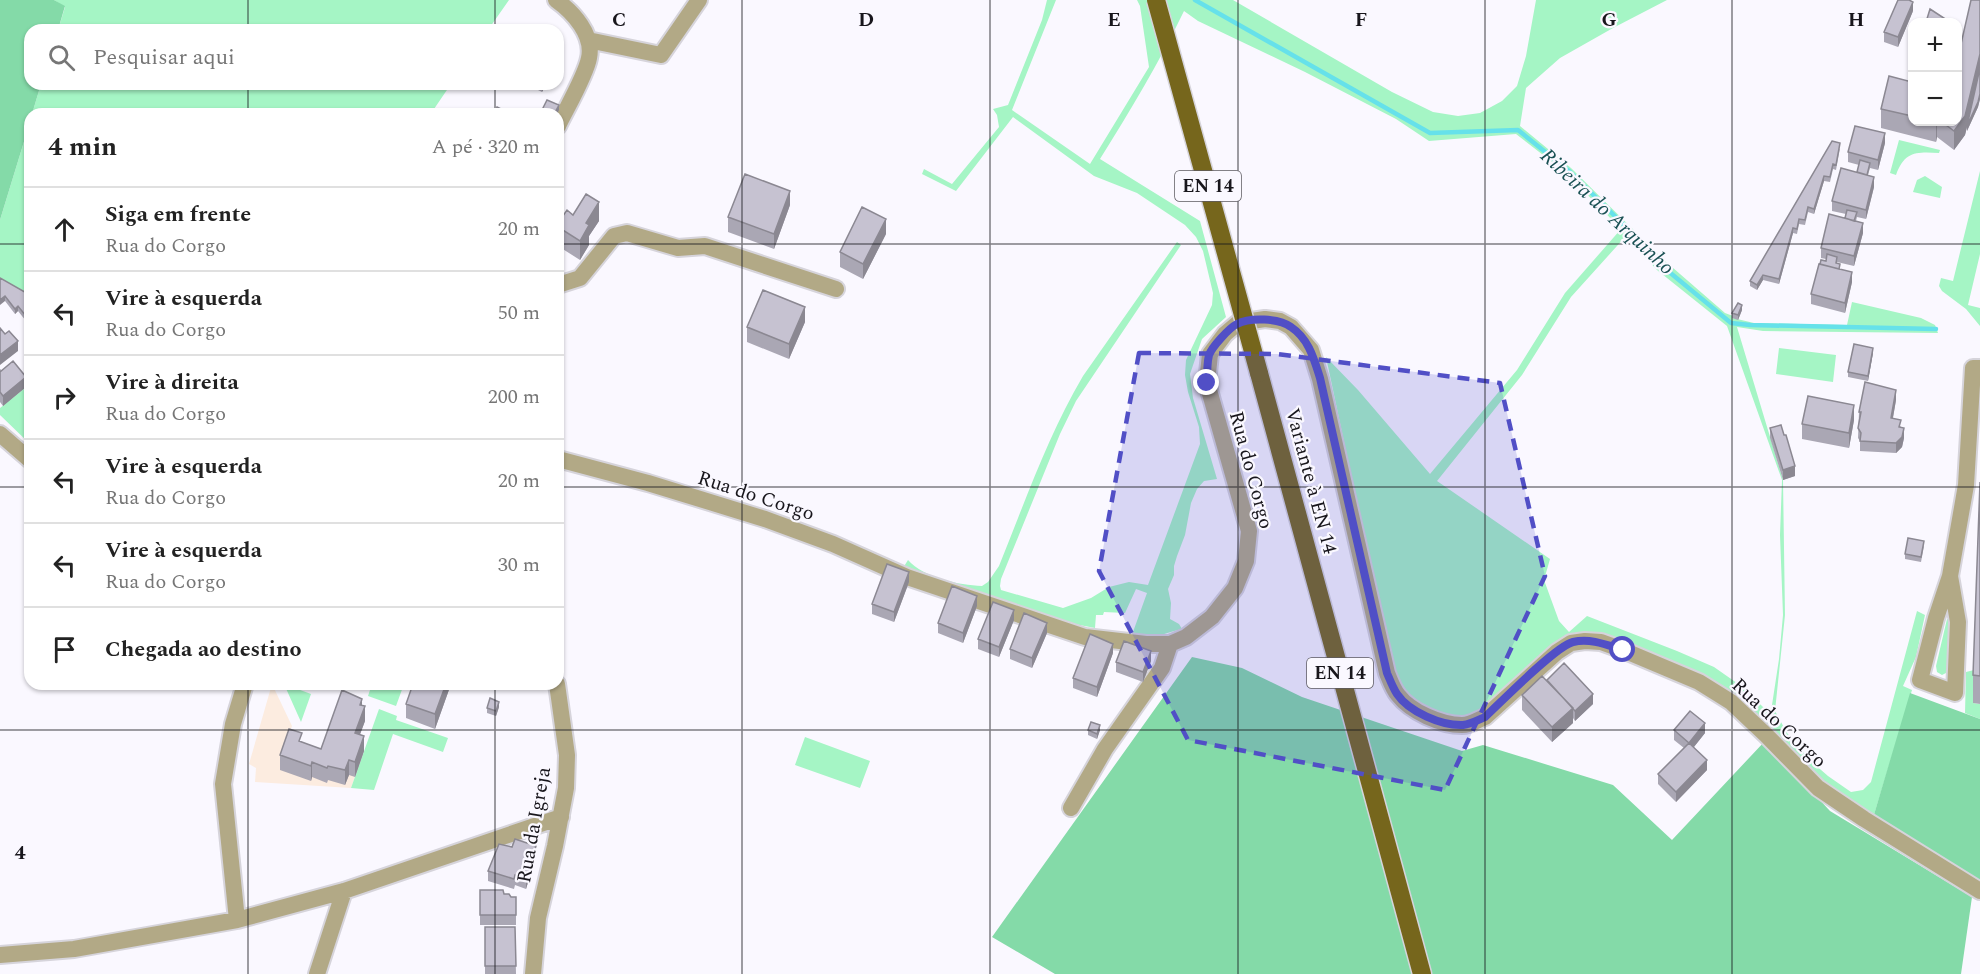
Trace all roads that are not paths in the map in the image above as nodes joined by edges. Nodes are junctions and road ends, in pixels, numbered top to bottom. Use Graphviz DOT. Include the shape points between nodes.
graph roads {
  1 [pos="556,0"];
  2 [pos="699,0"];
  3 [pos="1156,0"];
  4 [pos="588,40"];
  5 [pos="564,113"];
  6 [pos="564,283"];
  7 [pos="836,289"];
  8 [pos="1980,368"];
  9 [pos="0,434"];
  10 [pos="24,455"];
  11 [pos="564,461"];
  12 [pos="1950,576"];
  13 [pos="1170,644"];
  14 [pos="242,690"];
  15 [pos="558,690"];
  16 [pos="1071,808"];
  17 [pos="561,817"];
  18 [pos="344,891"];
  19 [pos="1980,891"];
  20 [pos="237,920"];
  21 [pos="0,955"];
  22 [pos="317,974"];
  23 [pos="533,974"];
  24 [pos="1422,974"];
  1 -- 4 [label="street" via="577,18"];
  2 -- 4 [label="street" via="661,55"];
  3 -- 24 [label="main road, Variante à EN 14 / EN 14, bridge"];
  4 -- 5 [label="street" via="590,57"];
  6 -- 7 [label="street" via="580,278 615,236 627,233 678,248 705,246"];
  8 -- 12 [label="street" via="1973,368 1966,485"];
  9 -- 10 [label="street"];
  11 -- 13 [label="street, Rua do Corgo" via="765,519 907,577 1084,637"];
  12 -- 12 [label="street" via="1920,680 1955,693 1958,622"];
  13 -- 16 [label="street" via="1162,668 1105,749"];
  13 -- 19 [label="street, Rua do Corgo" via="1212,617 1235,588 1246,561 1249,531 1207,383 1210,354 1238,323 1280,321 1291,327 1311,350 1387,673 1397,695 1410,707 1443,722 1471,724 1485,717 1557,651 1571,643 1601,642 1650,660 1731,702 1818,788"];
  14 -- 20 [label="street" via="223,784"];
  15 -- 17 [label="street, Rua da Igreja" via="567,755"];
  17 -- 18 [label="street"];
  17 -- 23 [label="street, Rua da Igreja" via="538,918"];
  18 -- 20 [label="street"];
  18 -- 22 [label="street"];
  20 -- 21 [label="street" via="74,949"];
}
